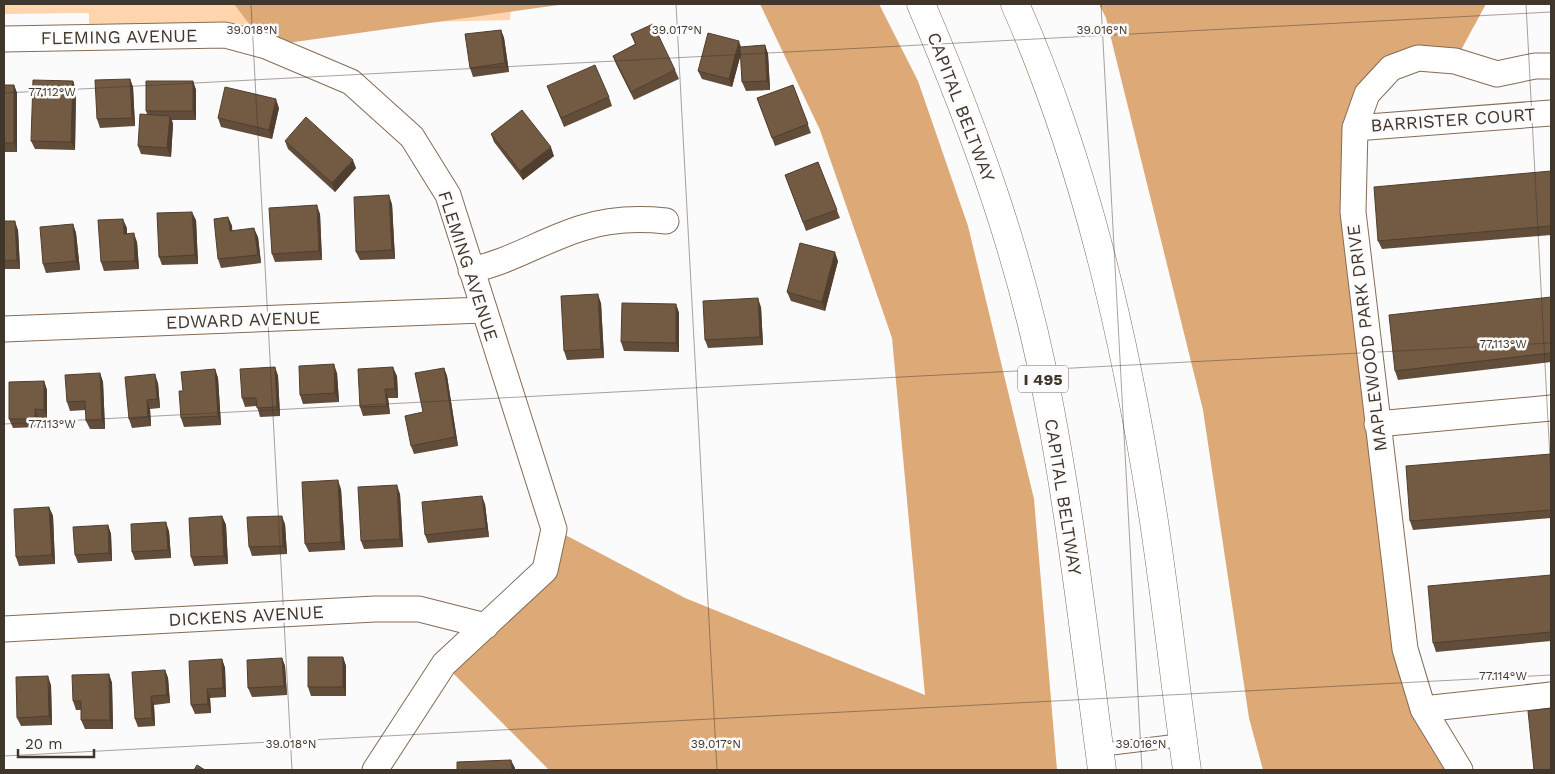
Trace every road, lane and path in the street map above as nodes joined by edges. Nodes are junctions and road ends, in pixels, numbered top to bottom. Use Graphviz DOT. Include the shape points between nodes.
graph roads {
  1 [pos="921,4"];
  2 [pos="1015,4"];
  3 [pos="4,40"];
  4 [pos="1551,66"];
  5 [pos="1551,113"];
  6 [pos="1355,128"];
  7 [pos="666,221"];
  8 [pos="471,270"];
  9 [pos="482,310"];
  10 [pos="4,329"];
  11 [pos="1551,408"];
  12 [pos="1377,424"];
  13 [pos="486,626"];
  14 [pos="4,628"];
  15 [pos="1551,695"];
  16 [pos="1423,709"];
  17 [pos="1182,740"];
  18 [pos="1101,760"];
  19 [pos="375,770"];
  20 [pos="1187,770"];
  21 [pos="1460,770"];
  1 -- 18 [label="highway, CAPITAL BELTWAY / I 495" via="988,174 1019,279 1049,403"];
  2 -- 17 [label="highway" via="1070,149 1102,262 1130,384 1153,516"];
  3 -- 8 [label="street, FLEMING AVENUE" via="225,35 266,46 351,82 412,137 448,196"];
  4 -- 6 [label="street, MAPLEWOOD PARK DRIVE" via="1496,74 1456,61 1418,58 1391,68 1367,94"];
  5 -- 6 [label="street, BARRISTER COURT"];
  6 -- 12 [label="street, MAPLEWOOD PARK DRIVE" via="1353,212"];
  7 -- 8 [label="street" via="601,222 511,259"];
  8 -- 9 [label="street, FLEMING AVENUE"];
  9 -- 10 [label="street, EDWARD AVENUE"];
  9 -- 13 [label="street, FLEMING AVENUE" via="554,529 545,570"];
  11 -- 12 [label="street"];
  12 -- 16 [label="street, MAPLEWOOD PARK DRIVE" via="1405,649"];
  13 -- 14 [label="street, DICKENS AVENUE" via="419,609 375,609"];
  13 -- 19 [label="street, FLEMING AVENUE" via="444,664"];
  15 -- 16 [label="street"];
  16 -- 21 [label="street, MAPLEWOOD PARK DRIVE"];
  17 -- 18 [label="lane"];
  17 -- 20 [label="highway"];
}
